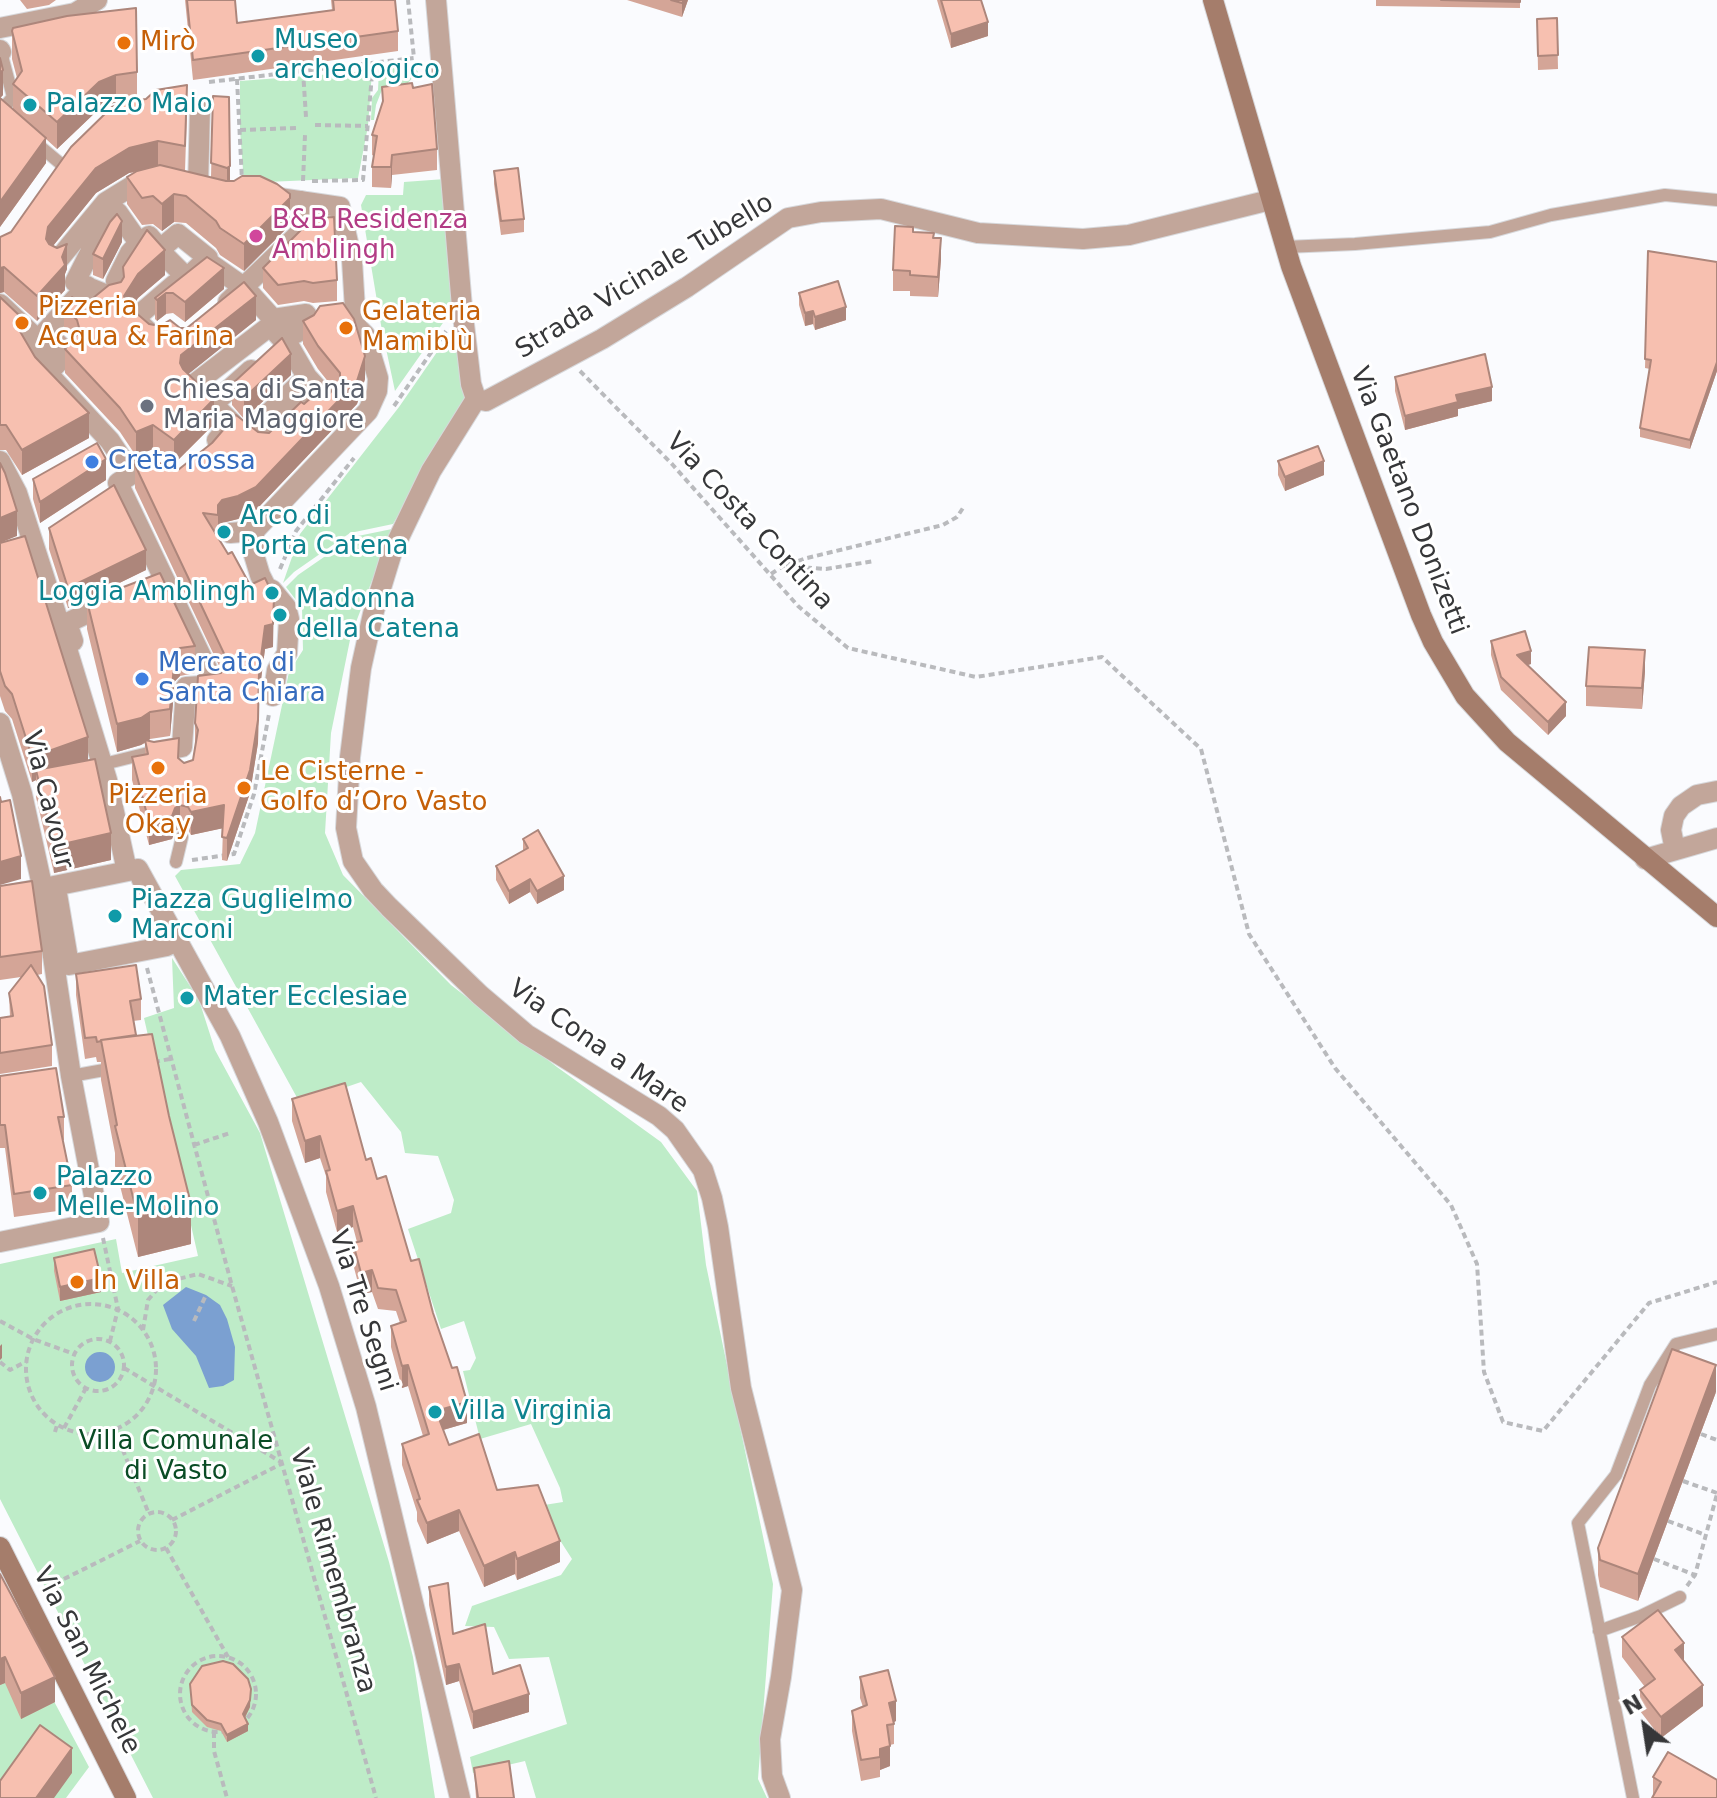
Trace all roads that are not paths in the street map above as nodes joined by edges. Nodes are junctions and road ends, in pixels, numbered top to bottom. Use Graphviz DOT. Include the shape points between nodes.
graph roads {
  1 [pos="97,0"];
  2 [pos="436,0"];
  3 [pos="1213,0"];
  4 [pos="0,28"];
  5 [pos="0,51"];
  6 [pos="200,108"];
  7 [pos="12,122"];
  8 [pos="24,133"];
  9 [pos="75,148"];
  10 [pos="57,170"];
  11 [pos="198,187"];
  12 [pos="1270,200"];
  13 [pos="1717,200"];
  14 [pos="302,201"];
  15 [pos="112,207"];
  16 [pos="139,243"];
  17 [pos="1285,247"];
  18 [pos="160,248"];
  19 [pos="58,260"];
  20 [pos="205,260"];
  21 [pos="184,276"];
  22 [pos="81,284"];
  23 [pos="245,288"];
  24 [pos="2,310"];
  25 [pos="354,312"];
  26 [pos="214,314"];
  27 [pos="170,326"];
  28 [pos="274,339"];
  29 [pos="38,342"];
  30 [pos="307,377"];
  31 [pos="476,399"];
  32 [pos="213,404"];
  33 [pos="250,432"];
  34 [pos="203,456"];
  35 [pos="0,461"];
  36 [pos="151,462"];
  37 [pos="120,485"];
  38 [pos="254,531"];
  39 [pos="230,533"];
  40 [pos="38,540"];
  41 [pos="11,552"];
  42 [pos="122,596"];
  43 [pos="63,624"];
  44 [pos="273,696"];
  45 [pos="0,723"];
  46 [pos="152,752"];
  47 [pos="112,762"];
  48 [pos="1717,791"];
  49 [pos="182,837"];
  50 [pos="1717,838"];
  51 [pos="1675,850"];
  52 [pos="1645,859"];
  53 [pos="176,862"];
  54 [pos="132,870"];
  55 [pos="50,889"];
  56 [pos="0,897"];
  57 [pos="1717,917"];
  58 [pos="154,1062"];
  59 [pos="64,1077"];
  60 [pos="0,1242"];
  61 [pos="1717,1334"];
  62 [pos="0,1547"];
  63 [pos="1680,1597"];
  64 [pos="1599,1631"];
  65 [pos="126,1798"];
  66 [pos="460,1798"];
  67 [pos="780,1798"];
  68 [pos="1633,1798"];
  1 -- 4 [label="street" via="75,13"];
  2 -- 31 [label="street" via="462,307"];
  3 -- 12 [label="street, Via Gaetano Donizetti"];
  5 -- 7 [label="lane" via="13,97 0,112"];
  6 -- 11 [label="street"];
  8 -- 10 [label="lane"];
  9 -- 10 [label="street"];
  11 -- 14 [label="street" via="263,190"];
  11 -- 15 [label="street" via="160,179 132,186"];
  12 -- 17 [label="street, Via Gaetano Donizetti"];
  12 -- 31 [label="street, Strada Vicinale Tubello" via="1129,235 1083,239 978,233 881,209 788,218 687,287 566,359 486,401"];
  13 -- 17 [label="lane" via="1665,195 1551,215 1490,232"];
  14 -- 23 [label="street" via="303,230"];
  14 -- 25 [label="street" via="340,207 352,260"];
  15 -- 16 [label="street"];
  15 -- 19 [label="street"];
  15 -- 22 [label="street"];
  16 -- 18 [label="street" via="149,236"];
  16 -- 22 [label="street" via="114,289"];
  17 -- 52 [label="street, Via Gaetano Donizetti" via="1421,615 1447,666 1465,696 1507,742"];
  18 -- 20 [label="street" via="178,234"];
  18 -- 21 [label="street"];
  20 -- 21 [label="street"];
  20 -- 23 [label="street"];
  21 -- 27 [label="street" via="137,321 157,338"];
  22 -- 29 [label="street"];
  23 -- 26 [label="street"];
  23 -- 28 [label="street"];
  24 -- 29 [label="street"];
  25 -- 28 [label="street" via="306,314"];
  25 -- 38 [label="street" via="378,378 368,411"];
  28 -- 30 [label="street"];
  28 -- 32 [label="street"];
  28 -- 32 [label="street" via="193,385"];
  29 -- 37 [label="street" via="51,377 104,444"];
  30 -- 33 [label="street"];
  30 -- 33 [label="street" via="328,400 320,408 308,398"];
  31 -- 67 [label="street, Via Cona a Mare" via="431,471 392,552 373,614 350,757 346,828 353,861 373,890 480,995 526,1034 659,1116 703,1170 718,1227 741,1388 792,1590 770,1739 772,1776"];
  32 -- 33 [label="street"];
  33 -- 34 [label="street"];
  35 -- 40 [label="street" via="24,490"];
  36 -- 37 [label="street"];
  37 -- 46 [label="street" via="156,580 215,685 186,687 185,756"];
  38 -- 39 [label="street"];
  38 -- 44 [label="street" via="260,575 286,607 289,619 287,653 277,670"];
  40 -- 41 [label="street"];
  40 -- 43 [label="street"];
  42 -- 43 [label="street"];
  43 -- 47 [label="street"];
  43 -- 54 [label="street"];
  45 -- 55 [label="street, Via Cavour"];
  46 -- 47 [label="lane"];
  48 -- 51 [label="street" via="1681,806 1671,830"];
  49 -- 53 [label="lane"];
  50 -- 51 [label="street"];
  51 -- 52 [label="street"];
  52 -- 57 [label="street, Via Gaetano Donizetti"];
  54 -- 55 [label="street"];
  54 -- 55 [label="street" via="167,946 69,965"];
  54 -- 66 [label="street, Via Tre Segni" via="230,1036 329,1286 366,1407"];
  55 -- 56 [label="street"];
  55 -- 59 [label="street"];
  58 -- 59 [label="lane"];
  59 -- 60 [label="street" via="99,1222"];
  61 -- 64 [label="lane" via="1676,1344 1650,1385 1616,1475 1578,1523"];
  62 -- 65 [label="street, Via San Michele"];
  63 -- 64 [label="lane"];
  64 -- 68 [label="lane"];
}
